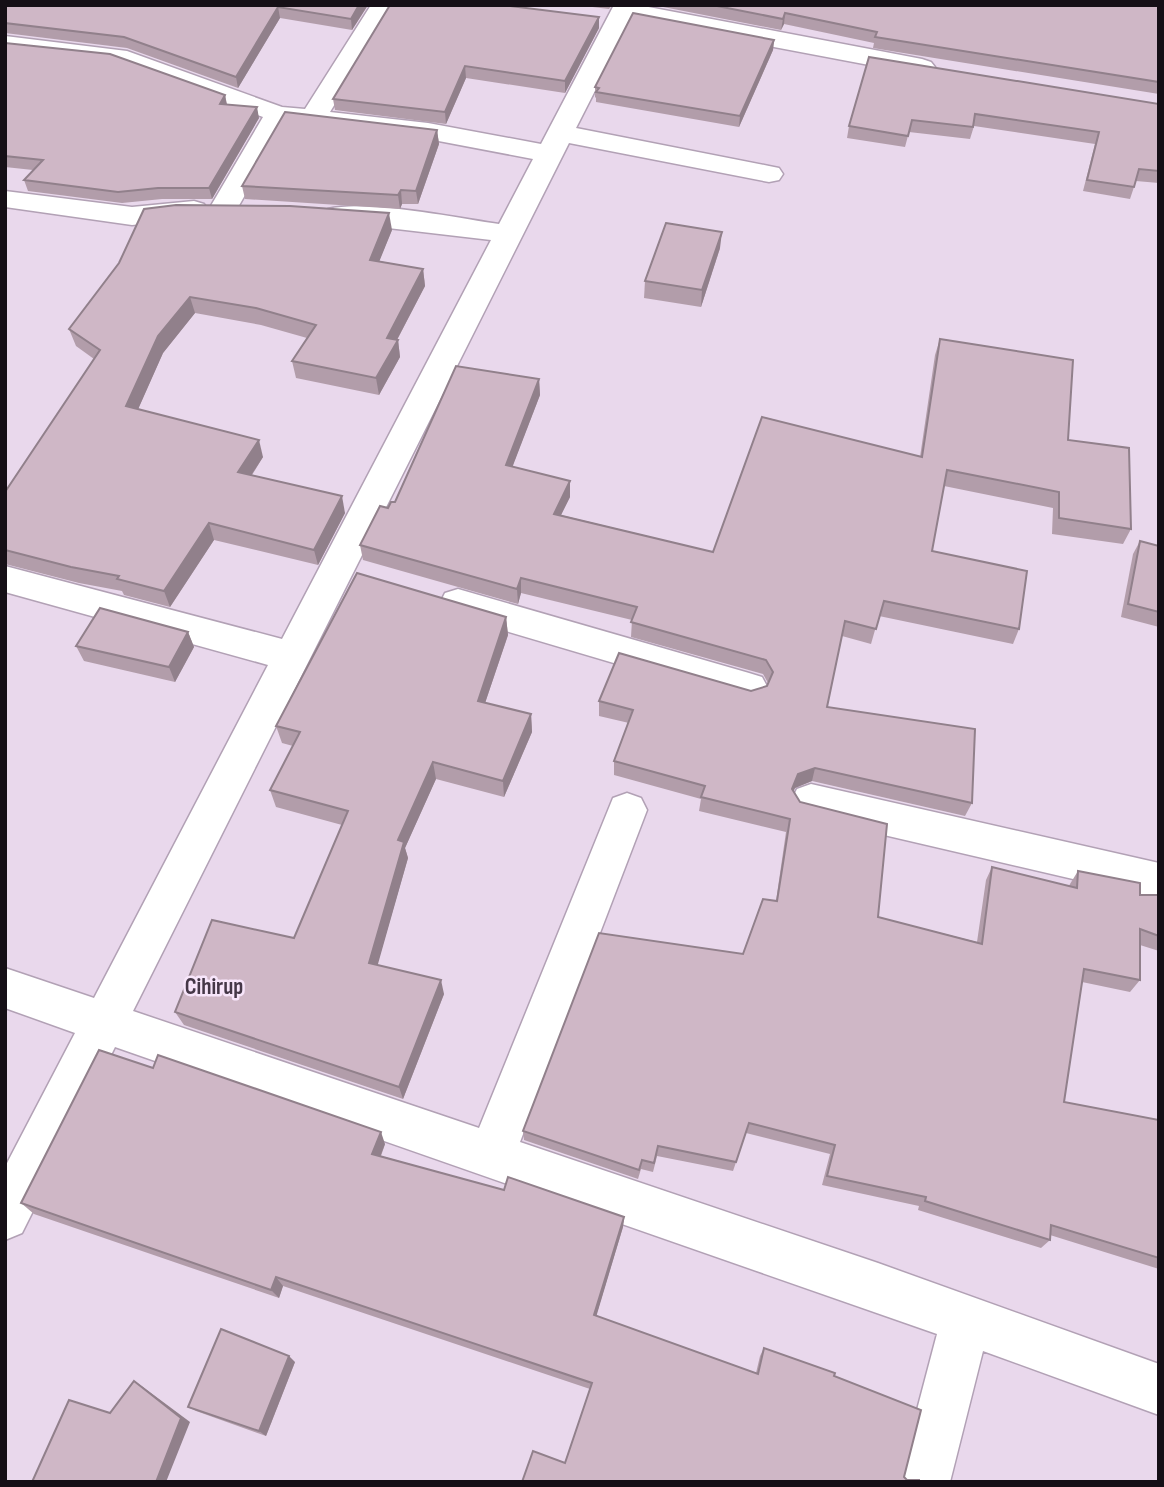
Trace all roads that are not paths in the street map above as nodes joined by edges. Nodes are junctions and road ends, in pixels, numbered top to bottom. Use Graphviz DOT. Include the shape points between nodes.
graph roads {
  1 [pos="383,5"];
  2 [pos="615,13"];
  3 [pos="5,43"];
  4 [pos="946,71"];
  5 [pos="278,114"];
  6 [pos="313,118"];
  7 [pos="555,143"];
  8 [pos="769,174"];
  9 [pos="5,199"];
  10 [pos="223,209"];
  11 [pos="258,210"];
  12 [pos="307,212"];
  13 [pos="509,234"];
  14 [pos="5,579"];
  15 [pos="431,596"];
  16 [pos="293,657"];
  17 [pos="749,688"];
  18 [pos="811,801"];
  19 [pos="626,810"];
  20 [pos="1159,881"];
  21 [pos="5,988"];
  22 [pos="105,1022"];
  23 [pos="492,1155"];
  24 [pos="5,1216"];
  25 [pos="966,1320"];
  26 [pos="1159,1390"];
  27 [pos="924,1482"];
  1 -- 6 [label="street"];
  2 -- 4 [label="street"];
  2 -- 7 [label="street"];
  3 -- 5 [label="street" via="118,56"];
  5 -- 6 [label="street"];
  5 -- 10 [label="street"];
  6 -- 7 [label="street"];
  7 -- 8 [label="street"];
  7 -- 13 [label="street"];
  9 -- 10 [label="street" via="132,216"];
  10 -- 11 [label="street"];
  12 -- 13 [label="street"];
  13 -- 16 [label="street" via="351,572"];
  14 -- 16 [label="street"];
  15 -- 17 [label="street"];
  16 -- 22 [label="street"];
  18 -- 20 [label="street"];
  19 -- 23 [label="street"];
  21 -- 22 [label="street"];
  22 -- 23 [label="street"];
  22 -- 24 [label="street"];
  23 -- 25 [label="street"];
  25 -- 26 [label="street"];
  25 -- 27 [label="street"];
}
